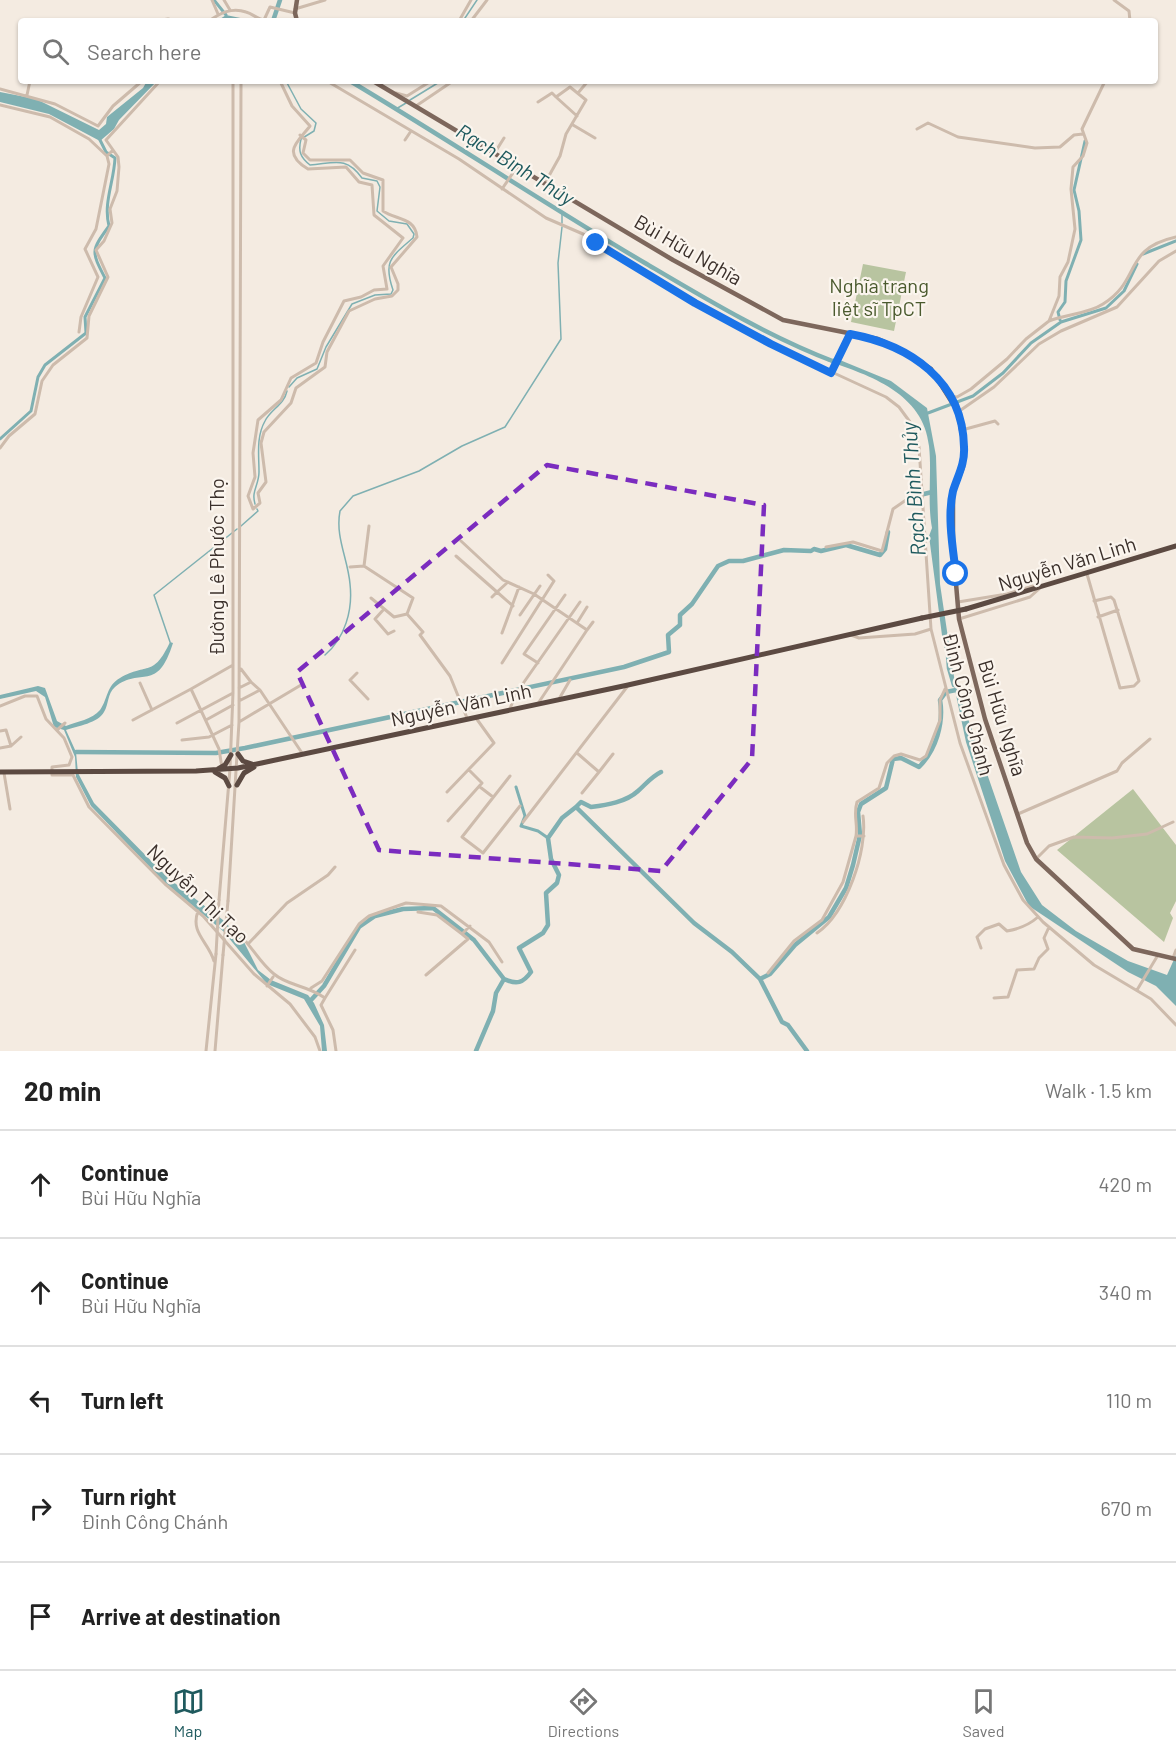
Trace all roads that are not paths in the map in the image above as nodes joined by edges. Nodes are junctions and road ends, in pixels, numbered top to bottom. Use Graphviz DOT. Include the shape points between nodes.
graph roads {
  1 [pos="212,0"];
  2 [pos="224,0"];
  3 [pos="297,0"];
  4 [pos="325,0"];
  5 [pos="471,0"];
  6 [pos="487,0"];
  7 [pos="1114,0"];
  8 [pos="272,2"];
  9 [pos="272,7"];
  10 [pos="229,11"];
  11 [pos="295,11"];
  12 [pos="218,15"];
  13 [pos="214,18"];
  14 [pos="259,18"];
  15 [pos="265,18"];
  16 [pos="296,18"];
  17 [pos="461,18"];
  18 [pos="473,18"];
  19 [pos="1129,18"];
  20 [pos="29,84"];
  21 [pos="138,84"];
  22 [pos="157,84"];
  23 [pos="233,84"];
  24 [pos="241,84"];
  25 [pos="281,84"];
  26 [pos="332,84"];
  27 [pos="378,84"];
  28 [pos="426,84"];
  29 [pos="448,84"];
  30 [pos="586,84"];
  31 [pos="1104,84"];
  32 [pos="0,88"];
  33 [pos="233,93"];
  34 [pos="241,93"];
  35 [pos="394,93"];
  36 [pos="578,93"];
  37 [pos="27,95"];
  38 [pos="556,97"];
  39 [pos="538,102"];
  40 [pos="0,105"];
  41 [pos="415,105"];
  42 [pos="578,117"];
  43 [pos="573,124"];
  44 [pos="917,129"];
  45 [pos="411,131"];
  46 [pos="1083,134"];
  47 [pos="302,136"];
  48 [pos="504,138"];
  49 [pos="595,138"];
  50 [pos="405,140"];
  51 [pos="113,150"];
  52 [pos="494,154"];
  53 [pos="107,156"];
  54 [pos="516,168"];
  55 [pos="545,183"];
  56 [pos="502,189"];
  57 [pos="1176,237"];
  58 [pos="1176,251"];
  59 [pos="232,263"];
  60 [pos="240,263"];
  61 [pos="1052,320"];
  62 [pos="79,332"];
  63 [pos="850,334"];
  64 [pos="831,373"];
  65 [pos="949,397"];
  66 [pos="957,411"];
  67 [pos="998,424"];
  68 [pos="962,429"];
  69 [pos="0,448"];
  70 [pos="232,488"];
  71 [pos="240,488"];
  72 [pos="922,490"];
  73 [pos="369,526"];
  74 [pos="461,541"];
  75 [pos="1176,546"];
  76 [pos="826,547"];
  77 [pos="456,556"];
  78 [pos="364,566"];
  79 [pos="351,567"];
  80 [pos="1087,574"];
  81 [pos="548,575"];
  82 [pos="508,582"];
  83 [pos="540,586"];
  84 [pos="519,587"];
  85 [pos="1039,589"];
  86 [pos="497,592"];
  87 [pos="534,594"];
  88 [pos="566,595"];
  89 [pos="492,597"];
  90 [pos="371,598"];
  91 [pos="543,600"];
  92 [pos="1094,601"];
  93 [pos="580,602"];
  94 [pos="958,602"];
  95 [pos="513,606"];
  96 [pos="587,607"];
  97 [pos="384,609"];
  98 [pos="555,609"];
  99 [pos="1118,610"];
  100 [pos="407,614"];
  101 [pos="520,615"];
  102 [pos="569,617"];
  103 [pos="1098,617"];
  104 [pos="960,619"];
  105 [pos="593,622"];
  106 [pos="577,623"];
  107 [pos="932,629"];
  108 [pos="394,630"];
  109 [pos="587,630"];
  110 [pos="502,633"];
  111 [pos="850,635"];
  112 [pos="233,650"];
  113 [pos="239,651"];
  114 [pos="502,663"];
  115 [pos="538,663"];
  116 [pos="233,665"];
  117 [pos="239,667"];
  118 [pos="357,673"];
  119 [pos="570,680"];
  120 [pos="251,682"];
  121 [pos="140,683"];
  122 [pos="301,685"];
  123 [pos="628,685"];
  124 [pos="239,688"];
  125 [pos="191,689"];
  126 [pos="260,690"];
  127 [pos="946,691"];
  128 [pos="233,693"];
  129 [pos="368,699"];
  130 [pos="558,699"];
  131 [pos="239,701"];
  132 [pos="271,704"];
  133 [pos="538,704"];
  134 [pos="232,705"];
  135 [pos="0,706"];
  136 [pos="510,709"];
  137 [pos="152,710"];
  138 [pos="201,710"];
  139 [pos="474,717"];
  140 [pos="467,718"];
  141 [pos="133,720"];
  142 [pos="206,720"];
  143 [pos="239,722"];
  144 [pos="65,723"];
  145 [pos="177,723"];
  146 [pos="232,725"];
  147 [pos="57,729"];
  148 [pos="0,731"];
  149 [pos="213,735"];
  150 [pos="21,737"];
  151 [pos="1150,739"];
  152 [pos="183,740"];
  153 [pos="11,746"];
  154 [pos="0,748"];
  155 [pos="577,753"];
  156 [pos="238,754"];
  157 [pos="303,754"];
  158 [pos="613,754"];
  159 [pos="231,755"];
  160 [pos="257,764"];
  161 [pos="222,768"];
  162 [pos="238,768"];
  163 [pos="230,769"];
  164 [pos="470,770"];
  165 [pos="2,771"];
  166 [pos="53,771"];
  167 [pos="214,771"];
  168 [pos="599,772"];
  169 [pos="510,776"];
  170 [pos="237,785"];
  171 [pos="229,786"];
  172 [pos="480,787"];
  173 [pos="447,792"];
  174 [pos="582,793"];
  175 [pos="493,797"];
  176 [pos="520,806"];
  177 [pos="10,809"];
  178 [pos="1016,814"];
  179 [pos="863,816"];
  180 [pos="448,821"];
  181 [pos="523,822"];
  182 [pos="1173,822"];
  183 [pos="857,836"];
  184 [pos="863,836"];
  185 [pos="1036,859"];
  186 [pos="335,867"];
  187 [pos="198,911"];
  188 [pos="418,912"];
  189 [pos="1038,917"];
  190 [pos="469,927"];
  191 [pos="1049,927"];
  192 [pos="463,933"];
  193 [pos="817,933"];
  194 [pos="240,935"];
  195 [pos="248,944"];
  196 [pos="981,948"];
  197 [pos="355,950"];
  198 [pos="1176,950"];
  199 [pos="1158,955"];
  200 [pos="1174,958"];
  201 [pos="502,962"];
  202 [pos="215,964"];
  203 [pos="768,973"];
  204 [pos="426,975"];
  205 [pos="273,977"];
  206 [pos="268,985"];
  207 [pos="312,989"];
  208 [pos="1137,990"];
  209 [pos="212,996"];
  210 [pos="220,997"];
  211 [pos="324,997"];
  212 [pos="994,998"];
  213 [pos="1176,1025"];
  214 [pos="206,1051"];
  215 [pos="215,1051"];
  216 [pos="320,1051"];
  217 [pos="336,1051"];
  1 -- 12 [label="street"];
  2 -- 10 [label="street"];
  3 -- 11 [label="main road"];
  4 -- 11 [label="street"];
  5 -- 17 [label="street"];
  6 -- 18 [label="street"];
  7 -- 19 [label="street" via="1128,11"];
  8 -- 9 [label="street"];
  9 -- 11 [label="street"];
  9 -- 15 [label="street"];
  10 -- 12 [label="street"];
  10 -- 14 [label="street"];
  11 -- 16 [label="main road"];
  12 -- 13 [label="street"];
  20 -- 37 [label="street"];
  21 -- 37 [label="street" via="112,106 98,126"];
  22 -- 51 [label="street" via="107,139"];
  23 -- 33 [label="street, Đường Lê Phước Thọ"];
  24 -- 34 [label="street, Đường Lê Phước Thọ"];
  25 -- 47 [label="street" via="292,106 310,126"];
  26 -- 45 [label="street, Đinh Công Chánh"];
  27 -- 35 [label="main road"];
  28 -- 35 [label="street" via="407,96"];
  29 -- 41 [label="street"];
  30 -- 36 [label="street"];
  31 -- 46 [label="street"];
  32 -- 37 [label="street"];
  33 -- 34 [label="street"];
  33 -- 59 [label="street, Đường Lê Phước Thọ"];
  34 -- 60 [label="street, Đường Lê Phước Thọ"];
  35 -- 41 [label="main road, Bùi Hữu Nghĩa"];
  36 -- 38 [label="street" via="570,87"];
  36 -- 42 [label="street" via="586,101"];
  38 -- 39 [label="street" via="552,93"];
  38 -- 42 [label="street"];
  40 -- 53 [label="street" via="50,117 89,139"];
  41 -- 52 [label="main road, Bùi Hữu Nghĩa"];
  42 -- 43 [label="street"];
  43 -- 49 [label="street"];
  43 -- 55 [label="street"];
  44 -- 46 [label="street" via="928,123 958,136 1035,148 1060,147 1074,135"];
  45 -- 50 [label="street"];
  45 -- 56 [label="street, Đinh Công Chánh"];
  46 -- 61 [label="street" via="1087,143 1071,177 1075,224 1072,247 1060,277"];
  47 -- 47 [label="street" via="293,147 298,162 308,169 346,167 359,182 372,185 374,215 403,238 383,266 387,290 374,290 344,301 316,363 291,378 281,400 257,421 255,477 248,496 255,508 259,504 258,491 266,482 261,443 267,427 289,405 296,388 324,369 327,352 349,311 395,294 398,284 391,267 417,235 406,220 383,211 383,180 363,172 350,160 310,160 303,153"];
  48 -- 52 [label="street"];
  51 -- 53 [label="street"];
  51 -- 69 [label="street" via="119,167 117,191 110,209 113,222 96,250 108,279 89,316 86,340 53,365 42,381 35,414"];
  52 -- 54 [label="main road, Bùi Hữu Nghĩa"];
  53 -- 62 [label="street" via="109,164 96,229 85,249 98,277 81,317"];
  54 -- 55 [label="main road, Bùi Hữu Nghĩa"];
  54 -- 56 [label="street"];
  55 -- 63 [label="main road, Bùi Hữu Nghĩa" via="712,283 783,320"];
  56 -- 64 [label="street, Đinh Công Chánh" via="683,296"];
  57 -- 61 [label="street" via="1143,250 1122,288 1104,303"];
  58 -- 66 [label="street" via="1159,261 1117,308 1039,344 994,387"];
  59 -- 60 [label="street"];
  59 -- 70 [label="street, Đường Lê Phước Thọ"];
  60 -- 71 [label="street, Đường Lê Phước Thọ"];
  61 -- 65 [label="street" via="967,392"];
  63 -- 64 [label="street"];
  63 -- 65 [label="main road, Bùi Hữu Nghĩa" via="886,342 924,363"];
  64 -- 72 [label="street, Đinh Công Chánh" via="899,407 910,422 919,447"];
  65 -- 66 [label="main road, Bùi Hữu Nghĩa"];
  66 -- 68 [label="main road, Bùi Hữu Nghĩa"];
  67 -- 68 [label="street" via="995,421"];
  68 -- 94 [label="main road, Bùi Hữu Nghĩa" via="963,467 953,493"];
  70 -- 71 [label="street"];
  70 -- 112 [label="street, Đường Lê Phước Thọ"];
  71 -- 113 [label="street, Đường Lê Phước Thọ"];
  72 -- 76 [label="street" via="893,509 881,551 853,542"];
  72 -- 107 [label="street, Đinh Công Chánh"];
  73 -- 78 [label="street"];
  74 -- 82 [label="street"];
  75 -- 80 [label="highway, Nguyễn Văn Linh"];
  77 -- 86 [label="street"];
  78 -- 79 [label="street"];
  78 -- 100 [label="street" via="411,596"];
  80 -- 85 [label="highway, Nguyễn Văn Linh"];
  80 -- 92 [label="street"];
  81 -- 91 [label="street" via="555,581"];
  82 -- 84 [label="street"];
  82 -- 86 [label="street"];
  83 -- 87 [label="street"];
  84 -- 87 [label="street"];
  84 -- 95 [label="street"];
  85 -- 94 [label="street" via="1033,586"];
  85 -- 104 [label="street" via="1030,597"];
  85 -- 111 [label="highway, Nguyễn Văn Linh, bridge"];
  86 -- 89 [label="street"];
  86 -- 95 [label="street"];
  87 -- 91 [label="street"];
  87 -- 101 [label="street"];
  88 -- 98 [label="street"];
  90 -- 97 [label="street"];
  91 -- 98 [label="street"];
  91 -- 114 [label="street"];
  92 -- 99 [label="street" via="1111,597"];
  92 -- 103 [label="street"];
  93 -- 102 [label="street"];
  94 -- 104 [label="main road, Bùi Hữu Nghĩa"];
  95 -- 110 [label="street"];
  96 -- 106 [label="street"];
  97 -- 100 [label="street" via="394,616"];
  97 -- 108 [label="street" via="375,619 388,634"];
  98 -- 102 [label="street"];
  98 -- 115 [label="street" via="524,654"];
  99 -- 103 [label="street"];
  99 -- 103 [label="street" via="1138,681 1134,686 1120,688"];
  100 -- 140 [label="street" via="450,676"];
  102 -- 106 [label="street"];
  102 -- 115 [label="street"];
  104 -- 178 [label="main road, Bùi Hữu Nghĩa" via="985,719"];
  105 -- 109 [label="street"];
  106 -- 109 [label="street"];
  107 -- 111 [label="street" via="915,634 859,638"];
  107 -- 127 [label="street, Đinh Công Chánh"];
  109 -- 133 [label="street"];
  111 -- 123 [label="highway, Nguyễn Văn Linh"];
  112 -- 113 [label="street"];
  112 -- 116 [label="street, Đường Lê Phước Thọ"];
  113 -- 117 [label="street, Đường Lê Phước Thọ"];
  115 -- 136 [label="street" via="515,695"];
  116 -- 125 [label="street"];
  116 -- 128 [label="street, Đường Lê Phước Thọ"];
  117 -- 120 [label="street"];
  117 -- 124 [label="street, Đường Lê Phước Thọ"];
  118 -- 129 [label="street" via="351,681"];
  119 -- 130 [label="street"];
  120 -- 124 [label="street"];
  120 -- 126 [label="street"];
  121 -- 137 [label="street"];
  122 -- 132 [label="street"];
  123 -- 130 [label="highway, Nguyễn Văn Linh"];
  123 -- 155 [label="street"];
  124 -- 131 [label="street, Đường Lê Phước Thọ"];
  125 -- 137 [label="street"];
  125 -- 138 [label="street"];
  126 -- 131 [label="street"];
  126 -- 132 [label="street"];
  127 -- 183 [label="street" via="939,700 941,717 928,753 920,760 898,754 888,760 879,788 857,802"];
  127 -- 189 [label="street, Đinh Công Chánh" via="989,829 1015,886"];
  128 -- 134 [label="street, Đường Lê Phước Thọ"];
  128 -- 138 [label="street"];
  130 -- 133 [label="highway, Nguyễn Văn Linh"];
  131 -- 143 [label="street, Đường Lê Phước Thọ"];
  132 -- 143 [label="street"];
  132 -- 157 [label="street"];
  133 -- 136 [label="highway, Nguyễn Văn Linh"];
  134 -- 142 [label="street"];
  134 -- 146 [label="street, Đường Lê Phước Thọ"];
  135 -- 147 [label="street" via="36,696 48,722"];
  136 -- 139 [label="highway, Nguyễn Văn Linh"];
  137 -- 141 [label="street"];
  138 -- 142 [label="street"];
  138 -- 145 [label="street"];
  139 -- 140 [label="highway, Nguyễn Văn Linh"];
  139 -- 164 [label="street" via="495,743"];
  140 -- 157 [label="highway, Nguyễn Văn Linh"];
  142 -- 149 [label="street"];
  143 -- 156 [label="street, Đường Lê Phước Thọ"];
  144 -- 147 [label="street"];
  146 -- 149 [label="street"];
  146 -- 159 [label="street, Đường Lê Phước Thọ"];
  147 -- 166 [label="street" via="73,762 52,767"];
  148 -- 153 [label="street" via="6,730"];
  149 -- 152 [label="street"];
  149 -- 161 [label="street"];
  150 -- 153 [label="street"];
  151 -- 178 [label="street" via="1117,771"];
  153 -- 154 [label="street"];
  155 -- 168 [label="street"];
  155 -- 181 [label="street"];
  156 -- 160 [label="highway" via="246,762"];
  156 -- 162 [label="street, Đường Lê Phước Thọ"];
  157 -- 160 [label="highway, Nguyễn Văn Linh"];
  158 -- 168 [label="street"];
  159 -- 161 [label="highway"];
  159 -- 163 [label="street, Đường Lê Phước Thọ"];
  160 -- 162 [label="highway, Nguyễn Văn Linh"];
  160 -- 170 [label="highway" via="244,773"];
  161 -- 163 [label="highway, Nguyễn Văn Linh"];
  161 -- 167 [label="highway, Nguyễn Văn Linh"];
  162 -- 163 [label="highway, Nguyễn Văn Linh"];
  162 -- 170 [label="street, Đường Lê Phước Thọ"];
  163 -- 171 [label="street, Đường Lê Phước Thọ"];
  164 -- 172 [label="street" via="482,783"];
  164 -- 173 [label="street"];
  165 -- 166 [label="highway, Nguyễn Văn Linh"];
  165 -- 177 [label="street"];
  166 -- 167 [label="highway, Nguyễn Văn Linh"];
  166 -- 187 [label="street, Nguyễn Thị Tạo" via="52,775 73,775 89,807 165,884"];
  167 -- 171 [label="highway"];
  168 -- 174 [label="street"];
  169 -- 175 [label="street"];
  170 -- 210 [label="street, Đường Lê Phước Thọ, bridge"];
  171 -- 202 [label="street, Đường Lê Phước Thọ, bridge"];
  172 -- 175 [label="street"];
  172 -- 180 [label="street"];
  175 -- 176 [label="street" via="462,837 483,853"];
  178 -- 185 [label="main road, Bùi Hữu Nghĩa"];
  179 -- 184 [label="street"];
  182 -- 185 [label="street" via="1147,834 1074,837 1049,846"];
  183 -- 184 [label="street"];
  183 -- 203 [label="street" via="843,882 822,920 794,941"];
  184 -- 193 [label="street" via="850,888 830,923"];
  185 -- 199 [label="main road, Bùi Hữu Nghĩa" via="1133,949"];
  186 -- 195 [label="street" via="287,903"];
  187 -- 202 [label="street" via="196,929"];
  187 -- 206 [label="street, Nguyễn Thị Tạo"];
  188 -- 192 [label="street" via="437,915"];
  189 -- 191 [label="street, Đinh Công Chánh"];
  189 -- 196 [label="street" via="1011,931 999,924 985,929 977,937"];
  190 -- 192 [label="street"];
  190 -- 201 [label="street" via="494,948"];
  190 -- 207 [label="street" via="437,904 406,903 371,915 355,928 322,981"];
  191 -- 208 [label="street, Đinh Công Chánh" via="1094,965"];
  191 -- 212 [label="street" via="1044,938 1048,949 1034,969 1017,970 1008,997"];
  192 -- 204 [label="street" via="470,940"];
  194 -- 195 [label="street"];
  195 -- 207 [label="street" via="274,975"];
  197 -- 211 [label="street"];
  198 -- 200 [label="street"];
  199 -- 200 [label="main road, Bùi Hữu Nghĩa"];
  199 -- 208 [label="street"];
  202 -- 209 [label="street, Đường Lê Phước Thọ"];
  205 -- 206 [label="street"];
  206 -- 216 [label="street, Nguyễn Thị Tạo" via="295,1009"];
  207 -- 211 [label="street"];
  208 -- 213 [label="street, Đinh Công Chánh"];
  209 -- 210 [label="street"];
  209 -- 214 [label="street, Đường Lê Phước Thọ"];
  210 -- 215 [label="street, Đường Lê Phước Thọ"];
  211 -- 217 [label="street" via="321,1005 332,1026"];
}
